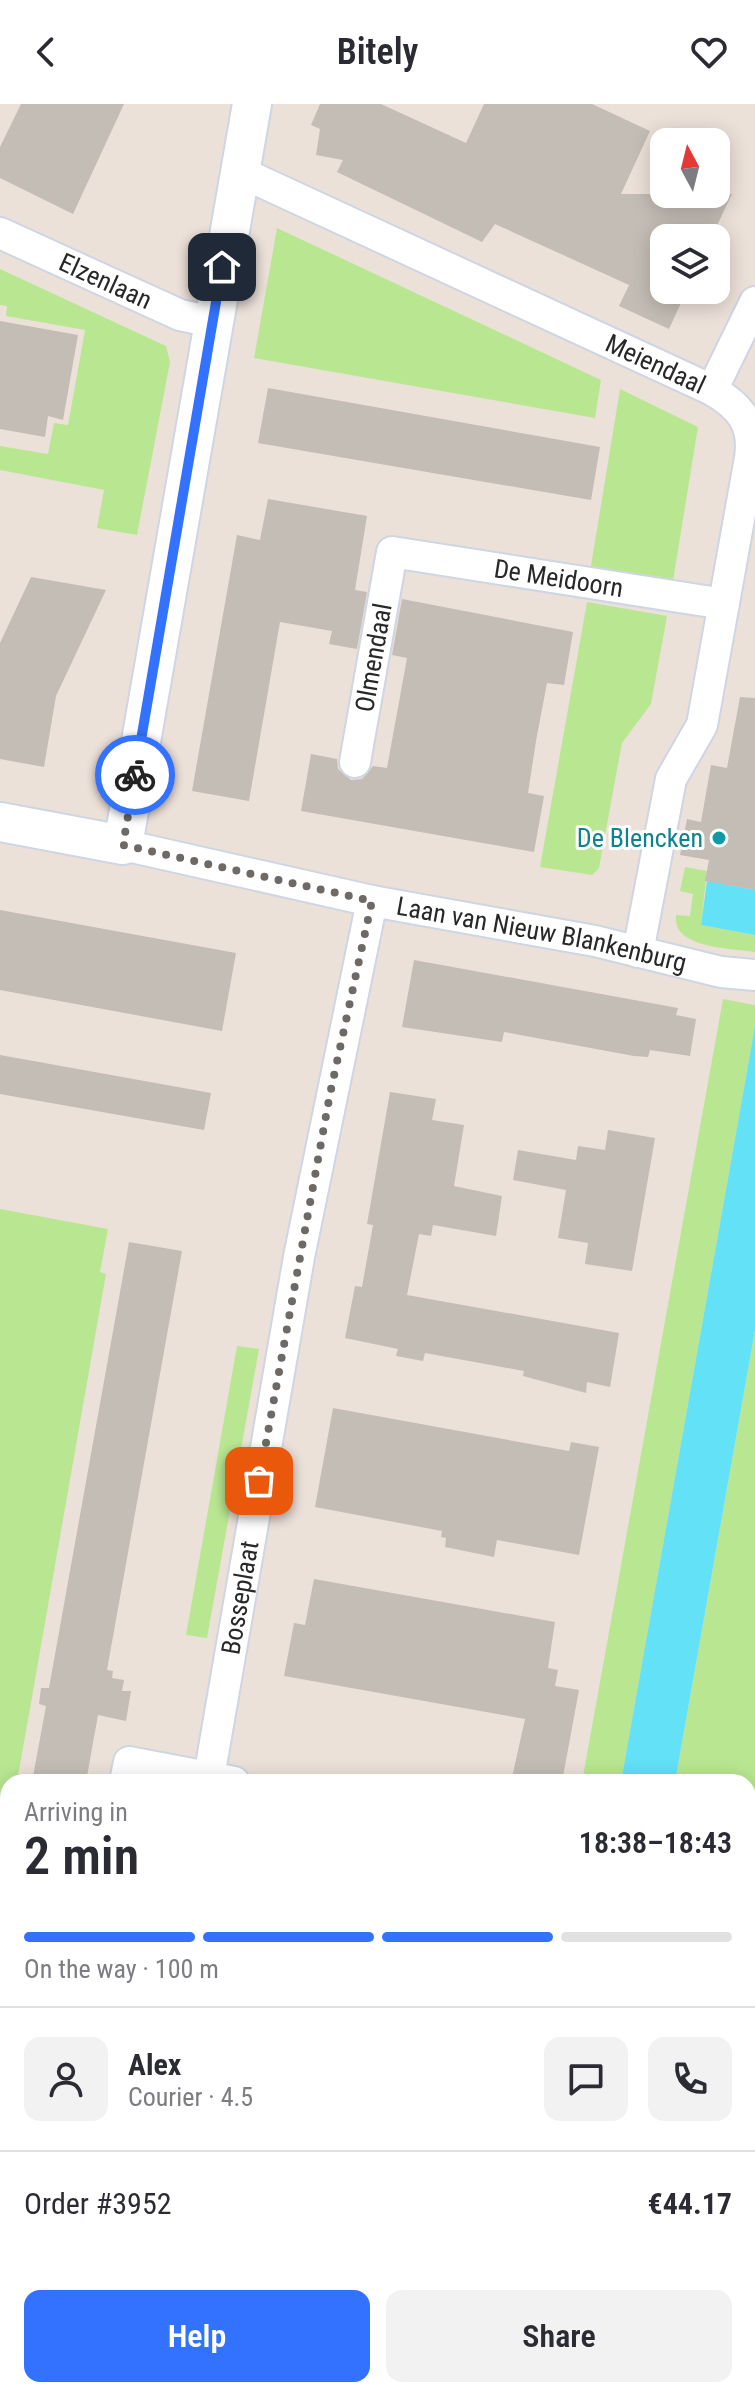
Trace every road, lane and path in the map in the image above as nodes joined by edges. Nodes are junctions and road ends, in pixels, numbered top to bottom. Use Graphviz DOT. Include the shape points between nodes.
graph roads {
  1 [pos="252,104"];
  2 [pos="238,171"];
  3 [pos="0,233"];
  4 [pos="755,302"];
  5 [pos="213,322"];
  6 [pos="712,390"];
  7 [pos="392,552"];
  8 [pos="724,604"];
  9 [pos="355,762"];
  10 [pos="0,822"];
  11 [pos="123,845"];
  12 [pos="372,901"];
  13 [pos="638,952"];
  14 [pos="755,975"];
  15 [pos="127,1774"];
  16 [pos="190,1774"];
  17 [pos="222,1774"];
  1 -- 2 [label="street"];
  2 -- 5 [label="street"];
  2 -- 6 [label="street, Meiendaal"];
  3 -- 5 [label="street, Elzenlaan" via="180,315"];
  4 -- 6 [label="street"];
  5 -- 11 [label="street"];
  6 -- 8 [label="street, Meiendaal" via="736,404 748,423 752,447"];
  7 -- 8 [label="street, De Meidoorn"];
  7 -- 9 [label="street, Olmendaal"];
  8 -- 13 [label="street, Meiendaal" via="702,725 671,779"];
  10 -- 11 [label="street, Laan van Nieuw Blankenburg"];
  11 -- 12 [label="street, Laan van Nieuw Blankenburg"];
  12 -- 13 [label="street, Laan van Nieuw Blankenburg"];
  12 -- 17 [label="street, Bosseplaat" via="308,1213"];
  13 -- 14 [label="street, Laan van Nieuw Blankenburg"];
  15 -- 16 [label="street, Bosseplaat" via="129,1762"];
}
